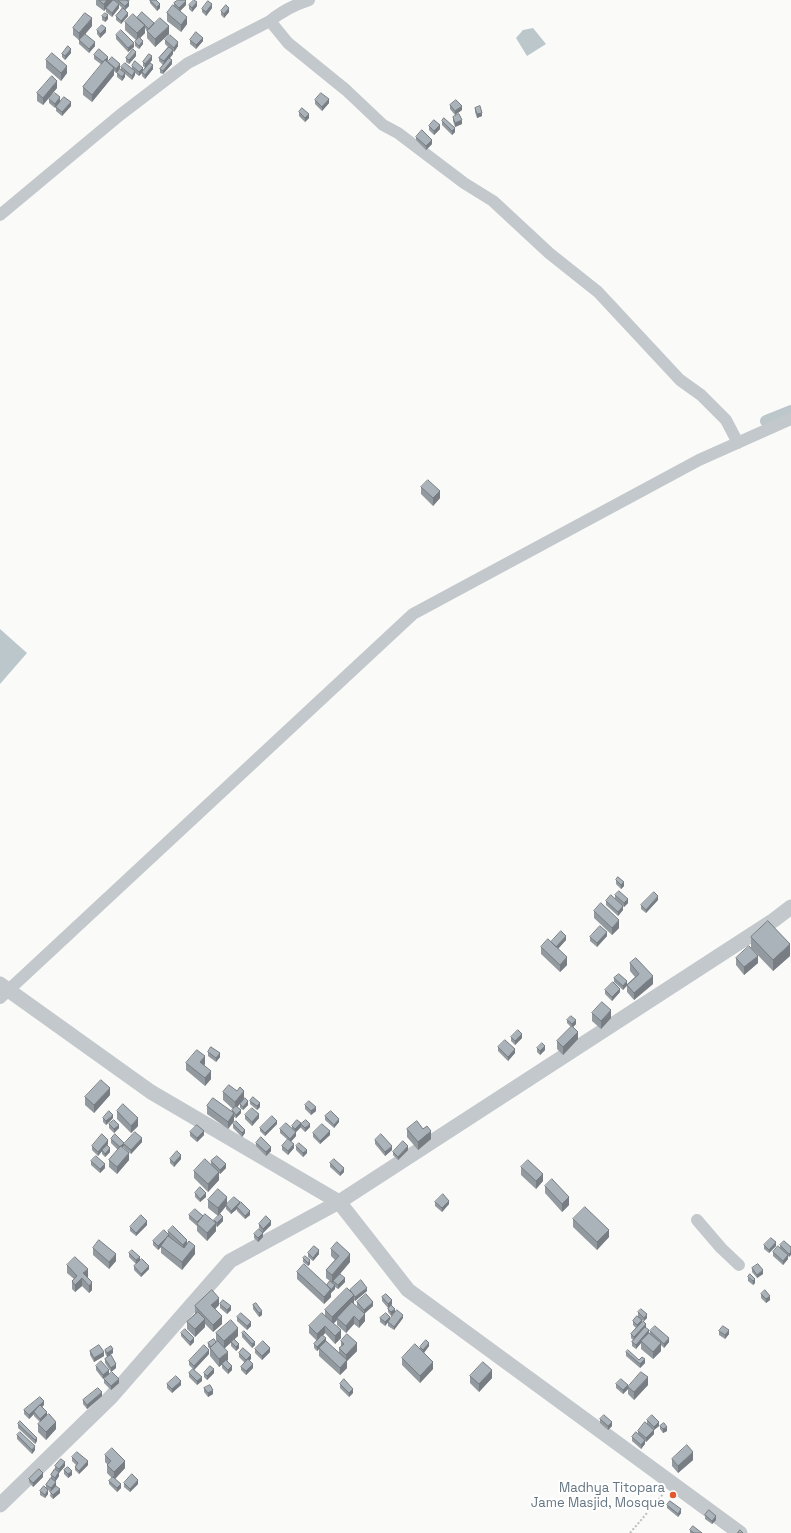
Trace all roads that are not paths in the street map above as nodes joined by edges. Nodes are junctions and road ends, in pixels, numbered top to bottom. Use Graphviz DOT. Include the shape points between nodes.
graph roads {
  1 [pos="309,0"];
  2 [pos="270,21"];
  3 [pos="0,214"];
  4 [pos="791,419"];
  5 [pos="738,443"];
  6 [pos="791,907"];
  7 [pos="2,991"];
  8 [pos="339,1202"];
  9 [pos="697,1220"];
  10 [pos="739,1265"];
  11 [pos="0,1505"];
  12 [pos="740,1533"];
  1 -- 2 [label="street" via="296,4"];
  2 -- 3 [label="street" via="188,63 120,115"];
  2 -- 5 [label="street" via="288,43 346,90 383,125 493,201 549,253 594,288 680,380 701,395 726,420"];
  4 -- 5 [label="street"];
  5 -- 7 [label="street" via="699,460 413,614"];
  6 -- 8 [label="street"];
  7 -- 8 [label="street" via="151,1092"];
  8 -- 11 [label="street" via="230,1261 112,1397"];
  8 -- 12 [label="street" via="408,1290"];
  9 -- 10 [label="street"];
}
